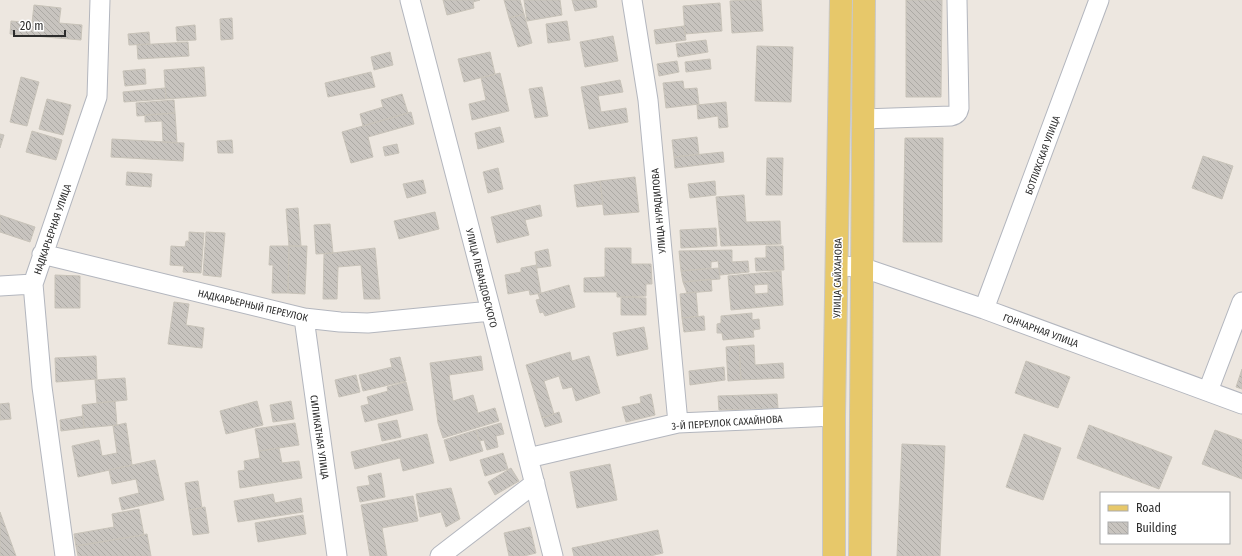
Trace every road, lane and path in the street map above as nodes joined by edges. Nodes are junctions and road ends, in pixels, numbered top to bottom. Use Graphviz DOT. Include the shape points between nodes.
graph roads {
  1 [pos="100,0"];
  2 [pos="410,0"];
  3 [pos="632,0"];
  4 [pos="841,0"];
  5 [pos="864,0"];
  6 [pos="957,0"];
  7 [pos="1099,0"];
  8 [pos="863,119"];
  9 [pos="42,254"];
  10 [pos="837,266"];
  11 [pos="862,267"];
  12 [pos="33,284"];
  13 [pos="0,286"];
  14 [pos="1242,302"];
  15 [pos="984,309"];
  16 [pos="491,311"];
  17 [pos="304,318"];
  18 [pos="1208,391"];
  19 [pos="1242,404"];
  20 [pos="834,416"];
  21 [pos="678,423"];
  22 [pos="528,458"];
  23 [pos="535,483"];
  24 [pos="65,556"];
  25 [pos="337,556"];
  26 [pos="440,556"];
  27 [pos="553,556"];
  28 [pos="834,556"];
  29 [pos="860,556"];
  1 -- 9 [label="street, НАДКАРЬЕРНАЯ УЛИЦА" via="97,97"];
  2 -- 16 [label="street, УЛИЦА ЛЕВАНДОВСКОГО"];
  3 -- 21 [label="street, УЛИЦА НУРАДИЛОВА" via="648,100"];
  4 -- 10 [label="main road, УЛИЦА САЙХАНОВА"];
  5 -- 8 [label="main road"];
  6 -- 8 [label="street" via="958,112 951,116"];
  7 -- 15 [label="street, БОТЛИХСКАЯ УЛИЦА"];
  8 -- 11 [label="main road"];
  9 -- 12 [label="street, НАДКАРЬЕРНАЯ УЛИЦА"];
  9 -- 17 [label="street, НАДКАРЬЕРНЫЙ ПЕРЕУЛОК"];
  10 -- 11 [label="street, ГОНЧАРНАЯ УЛИЦА"];
  10 -- 20 [label="main road, УЛИЦА САЙХАНОВА"];
  11 -- 15 [label="street, ГОНЧАРНАЯ УЛИЦА"];
  11 -- 29 [label="main road"];
  12 -- 13 [label="street"];
  12 -- 24 [label="street, НАДКАРЬЕРНАЯ УЛИЦА" via="42,387"];
  14 -- 18 [label="street"];
  15 -- 18 [label="street, ГОНЧАРНАЯ УЛИЦА"];
  16 -- 17 [label="street, НАДКАРЬЕРНЫЙ ПЕРЕУЛОК" via="368,323"];
  16 -- 22 [label="street, УЛИЦА ЛЕВАНДОВСКОГО"];
  17 -- 25 [label="street, СИЛИКАТНАЯ УЛИЦА"];
  18 -- 19 [label="street, ГОНЧАРНАЯ УЛИЦА"];
  20 -- 21 [label="street, 3-Й ПЕРЕУЛОК САХАЙНОВА"];
  20 -- 28 [label="main road, УЛИЦА САЙХАНОВА"];
  21 -- 22 [label="street, 3-Й ПЕРЕУЛОК САХАЙНОВА"];
  22 -- 23 [label="street, УЛИЦА ЛЕВАНДОВСКОГО"];
  23 -- 26 [label="street"];
  23 -- 27 [label="street, УЛИЦА ЛЕВАНДОВСКОГО"];
}
